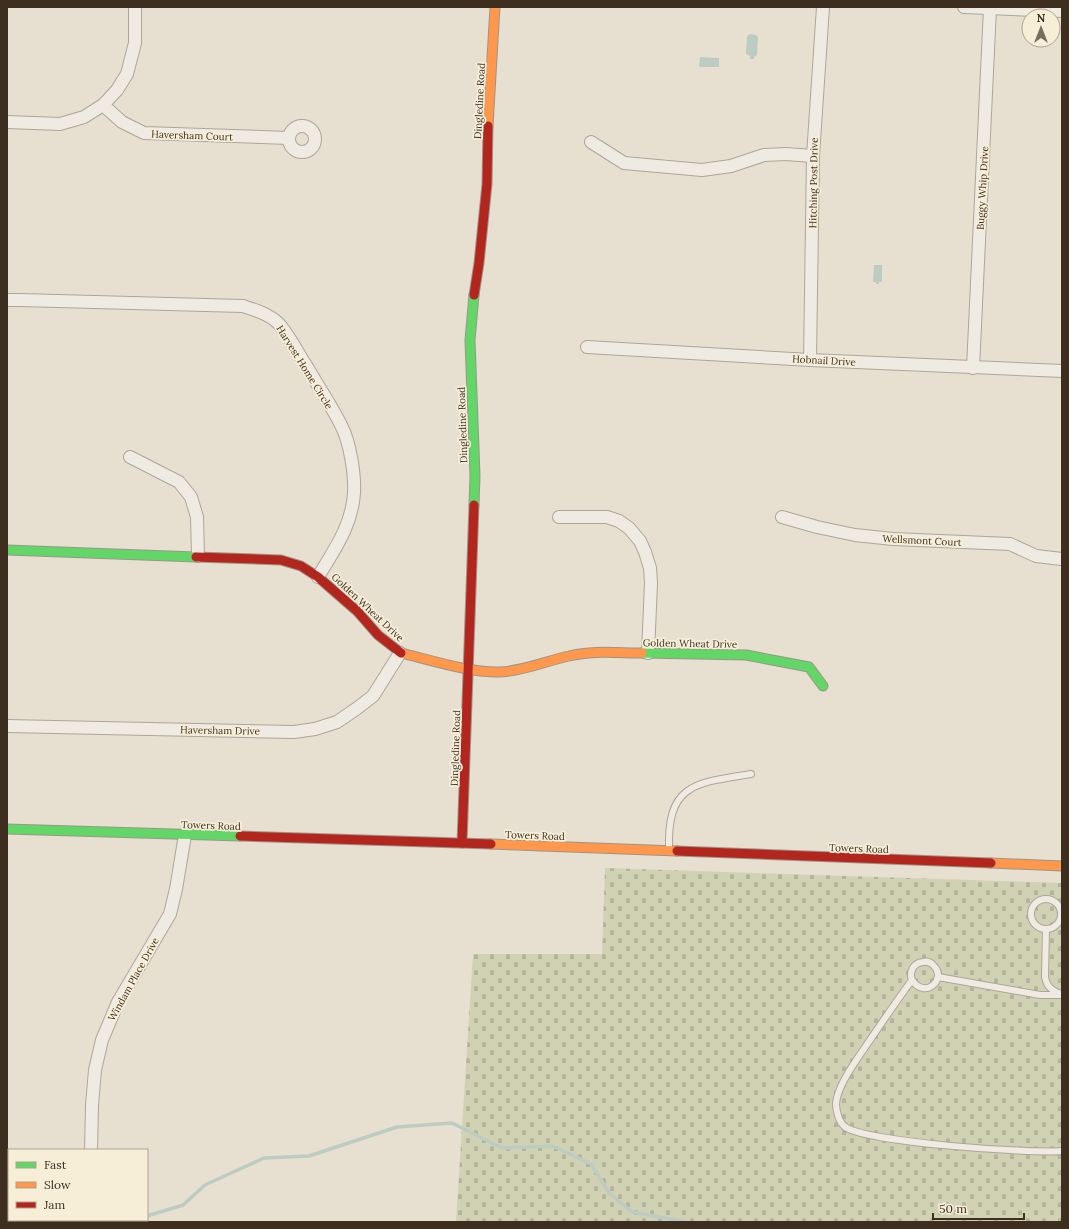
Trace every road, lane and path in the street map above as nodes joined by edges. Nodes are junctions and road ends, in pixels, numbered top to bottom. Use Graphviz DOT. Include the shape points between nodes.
graph roads {
  1 [pos="135,7"];
  2 [pos="494,7"];
  3 [pos="823,7"];
  4 [pos="964,7"];
  5 [pos="990,8"];
  6 [pos="1062,11"];
  7 [pos="103,105"];
  8 [pos="7,122"];
  9 [pos="289,138"];
  10 [pos="591,142"];
  11 [pos="813,156"];
  12 [pos="7,300"];
  13 [pos="587,347"];
  14 [pos="810,360"];
  15 [pos="973,368"];
  16 [pos="1062,371"];
  17 [pos="130,456"];
  18 [pos="559,517"];
  19 [pos="782,517"];
  20 [pos="7,550"];
  21 [pos="198,556"];
  22 [pos="1062,559"];
  23 [pos="318,577"];
  24 [pos="400,653"];
  25 [pos="648,653"];
  26 [pos="469,669"];
  27 [pos="823,686"];
  28 [pos="7,726"];
  29 [pos="751,774"];
  30 [pos="7,829"];
  31 [pos="185,835"];
  32 [pos="462,843"];
  33 [pos="669,852"];
  34 [pos="1062,866"];
  35 [pos="1046,929"];
  36 [pos="938,977"];
  37 [pos="912,980"];
  38 [pos="1062,995"];
  39 [pos="91,1149"];
  40 [pos="1062,1151"];
  1 -- 7 [label="street" via="135,43 127,74"];
  2 -- 26 [label="street, Dingledine Road" via="487,184 470,340 475,476"];
  3 -- 11 [label="street, Hitching Post Drive"];
  4 -- 5 [label="street"];
  5 -- 6 [label="street"];
  5 -- 15 [label="street, Buggy Whip Drive"];
  7 -- 8 [label="street" via="84,117 60,124"];
  7 -- 9 [label="street, Haversham Court" via="122,122 144,133"];
  10 -- 11 [label="street" via="624,163 702,170 731,166 764,155"];
  11 -- 14 [label="street, Hitching Post Drive"];
  12 -- 23 [label="street, Harvest Home Circle" via="243,306 262,312 278,323 342,426 354,474 352,507 346,529"];
  13 -- 14 [label="street, Hobnail Drive"];
  14 -- 15 [label="street, Hobnail Drive"];
  15 -- 16 [label="street, Hobnail Drive"];
  17 -- 21 [label="street" via="179,482 191,497 197,517"];
  18 -- 25 [label="street" via="608,517 629,528 640,541 650,568"];
  19 -- 22 [label="street, Wellsmont Court" via="855,535 1010,544 1036,556"];
  20 -- 21 [label="street, Golden Wheat Drive"];
  21 -- 23 [label="street, Golden Wheat Drive" via="281,560 301,566"];
  23 -- 24 [label="street, Golden Wheat Drive"];
  24 -- 26 [label="street, Golden Wheat Drive"];
  24 -- 28 [label="street, Haversham Drive" via="373,696 337,722 315,729 294,732"];
  25 -- 26 [label="street, Golden Wheat Drive" via="587,653 533,667 500,672"];
  25 -- 27 [label="street, Golden Wheat Drive" via="746,655 809,667"];
  26 -- 32 [label="street, Dingledine Road"];
  29 -- 33 [label="lane" via="692,787 681,796 673,809 670,822"];
  30 -- 31 [label="street, Towers Road"];
  31 -- 32 [label="street, Towers Road"];
  31 -- 39 [label="street, Windam Place Drive" via="170,914 118,1002 102,1040 95,1070"];
  32 -- 33 [label="street, Towers Road"];
  33 -- 34 [label="street, Towers Road"];
  35 -- 35 [label="lane" via="1059,922 1061,912 1056,903 1042,899 1034,904 1030,914 1033,923"];
  35 -- 38 [label="lane" via="1045,977 1051,990"];
  36 -- 37 [label="lane" via="934,985 926,989 918,987"];
  36 -- 37 [label="lane" via="933,965 929,962 920,962 911,971"];
  36 -- 38 [label="lane" via="1040,995"];
  37 -- 40 [label="lane" via="841,1087 836,1104 838,1117 843,1126 853,1132 900,1140 1006,1151"];
}
